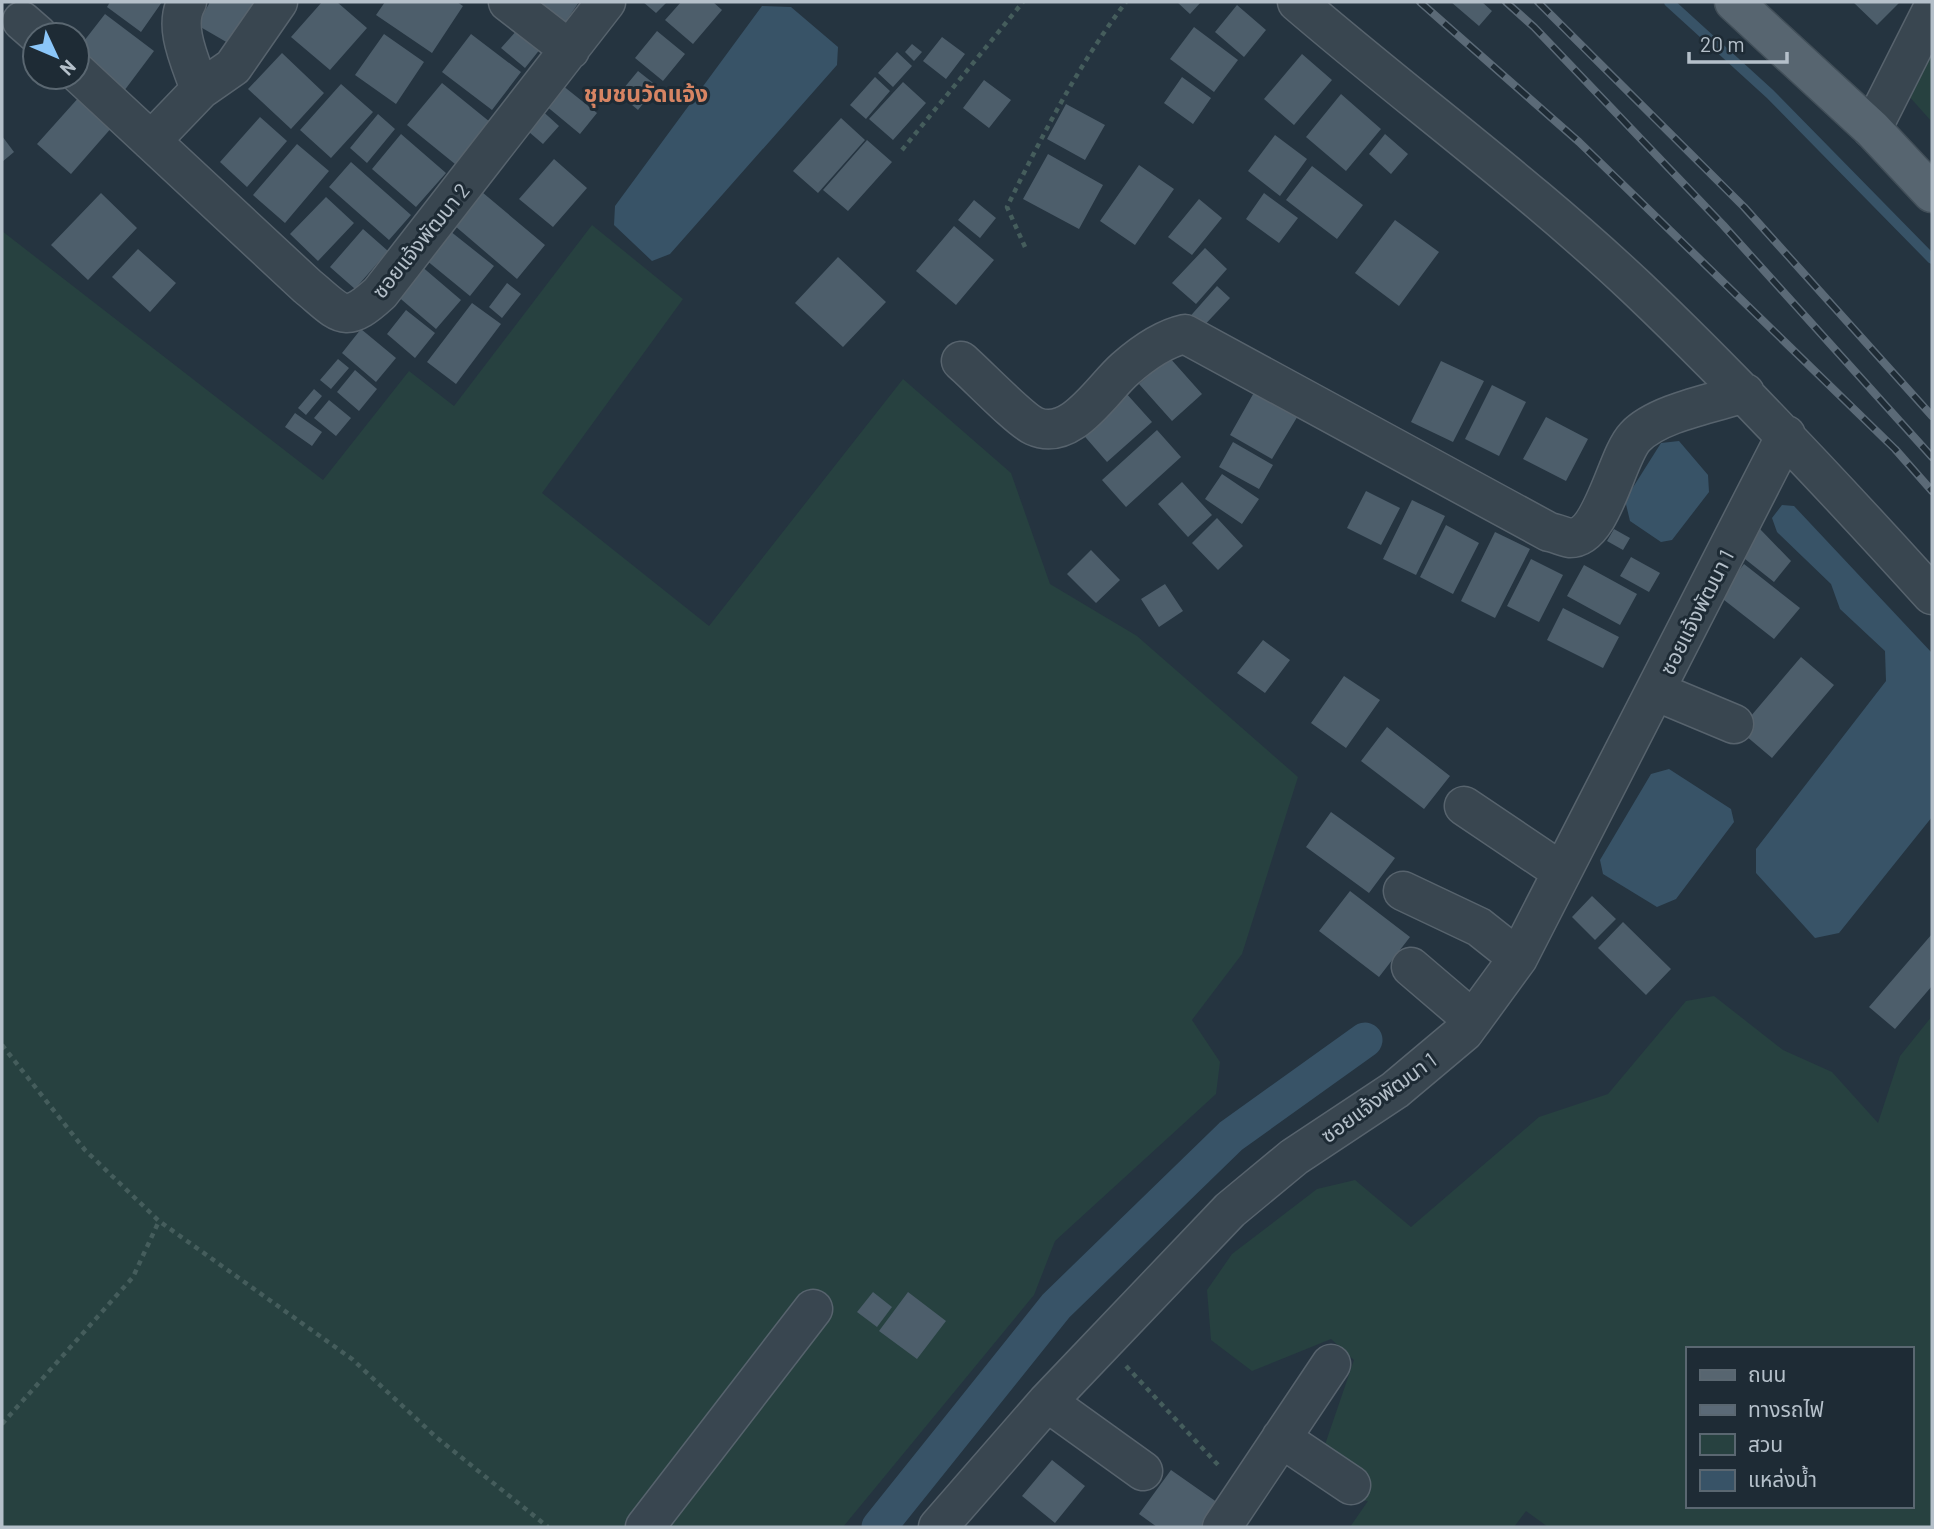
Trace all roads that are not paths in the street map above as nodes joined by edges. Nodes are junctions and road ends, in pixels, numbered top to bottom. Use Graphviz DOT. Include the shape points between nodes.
graph roads {
  1 [pos="187,2"];
  2 [pos="278,2"];
  3 [pos="508,2"];
  4 [pos="606,2"];
  5 [pos="1297,2"];
  6 [pos="1734,2"];
  7 [pos="1932,10"];
  8 [pos="570,50"];
  9 [pos="91,85"];
  10 [pos="200,90"];
  11 [pos="1872,129"];
  12 [pos="151,141"];
  13 [pos="1932,193"];
  14 [pos="961,361"];
  15 [pos="1745,393"];
  16 [pos="1786,435"];
  17 [pos="1932,595"];
  18 [pos="1655,691"];
  19 [pos="1734,724"];
  20 [pos="1464,806"];
  21 [pos="1562,872"];
  22 [pos="1403,891"];
  23 [pos="1518,958"];
  24 [pos="1410,967"];
  25 [pos="1473,1020"];
  26 [pos="813,1309"];
  27 [pos="1331,1364"];
  28 [pos="1046,1402"];
  29 [pos="1281,1438"];
  30 [pos="1143,1471"];
  31 [pos="1351,1485"];
  32 [pos="645,1527"];
  33 [pos="938,1527"];
  34 [pos="1222,1527"];
  1 -- 10 [label="street" via="182,10 184,42"];
  2 -- 10 [label="street" via="233,67"];
  3 -- 8 [label="street"];
  4 -- 8 [label="street, ซอยแจ้งพัฒนา 2"];
  5 -- 15 [label="street" via="1476,146 1637,288"];
  6 -- 11 [label="main road"];
  7 -- 11 [label="street"];
  8 -- 12 [label="street, ซอยแจ้งพัฒนา 2" via="380,293 350,315 336,310 307,286"];
  9 -- 12 [label="street, ซอยแจ้งพัฒนา 2"];
  10 -- 12 [label="street"];
  11 -- 13 [label="main road"];
  14 -- 15 [label="street" via="1034,426 1054,430 1073,421 1126,368 1169,338 1185,334 1549,532 1570,538 1583,534 1595,519 1634,437 1658,421"];
  15 -- 16 [label="street"];
  16 -- 17 [label="street"];
  16 -- 18 [label="street, ซอยแจ้งพัฒนา 1"];
  18 -- 19 [label="street"];
  18 -- 21 [label="street, ซอยแจ้งพัฒนา 1"];
  20 -- 21 [label="street"];
  21 -- 23 [label="street, ซอยแจ้งพัฒนา 1"];
  22 -- 23 [label="street" via="1479,927"];
  23 -- 25 [label="street, ซอยแจ้งพัฒนา 1"];
  24 -- 25 [label="street"];
  25 -- 28 [label="street, ซอยแจ้งพัฒนา 1" via="1395,1090 1294,1157 1230,1210"];
  26 -- 32 [label="street"];
  27 -- 29 [label="street"];
  28 -- 30 [label="street"];
  28 -- 33 [label="street, ซอยแจ้งพัฒนา 1"];
  29 -- 31 [label="street"];
  29 -- 34 [label="street"];
}
